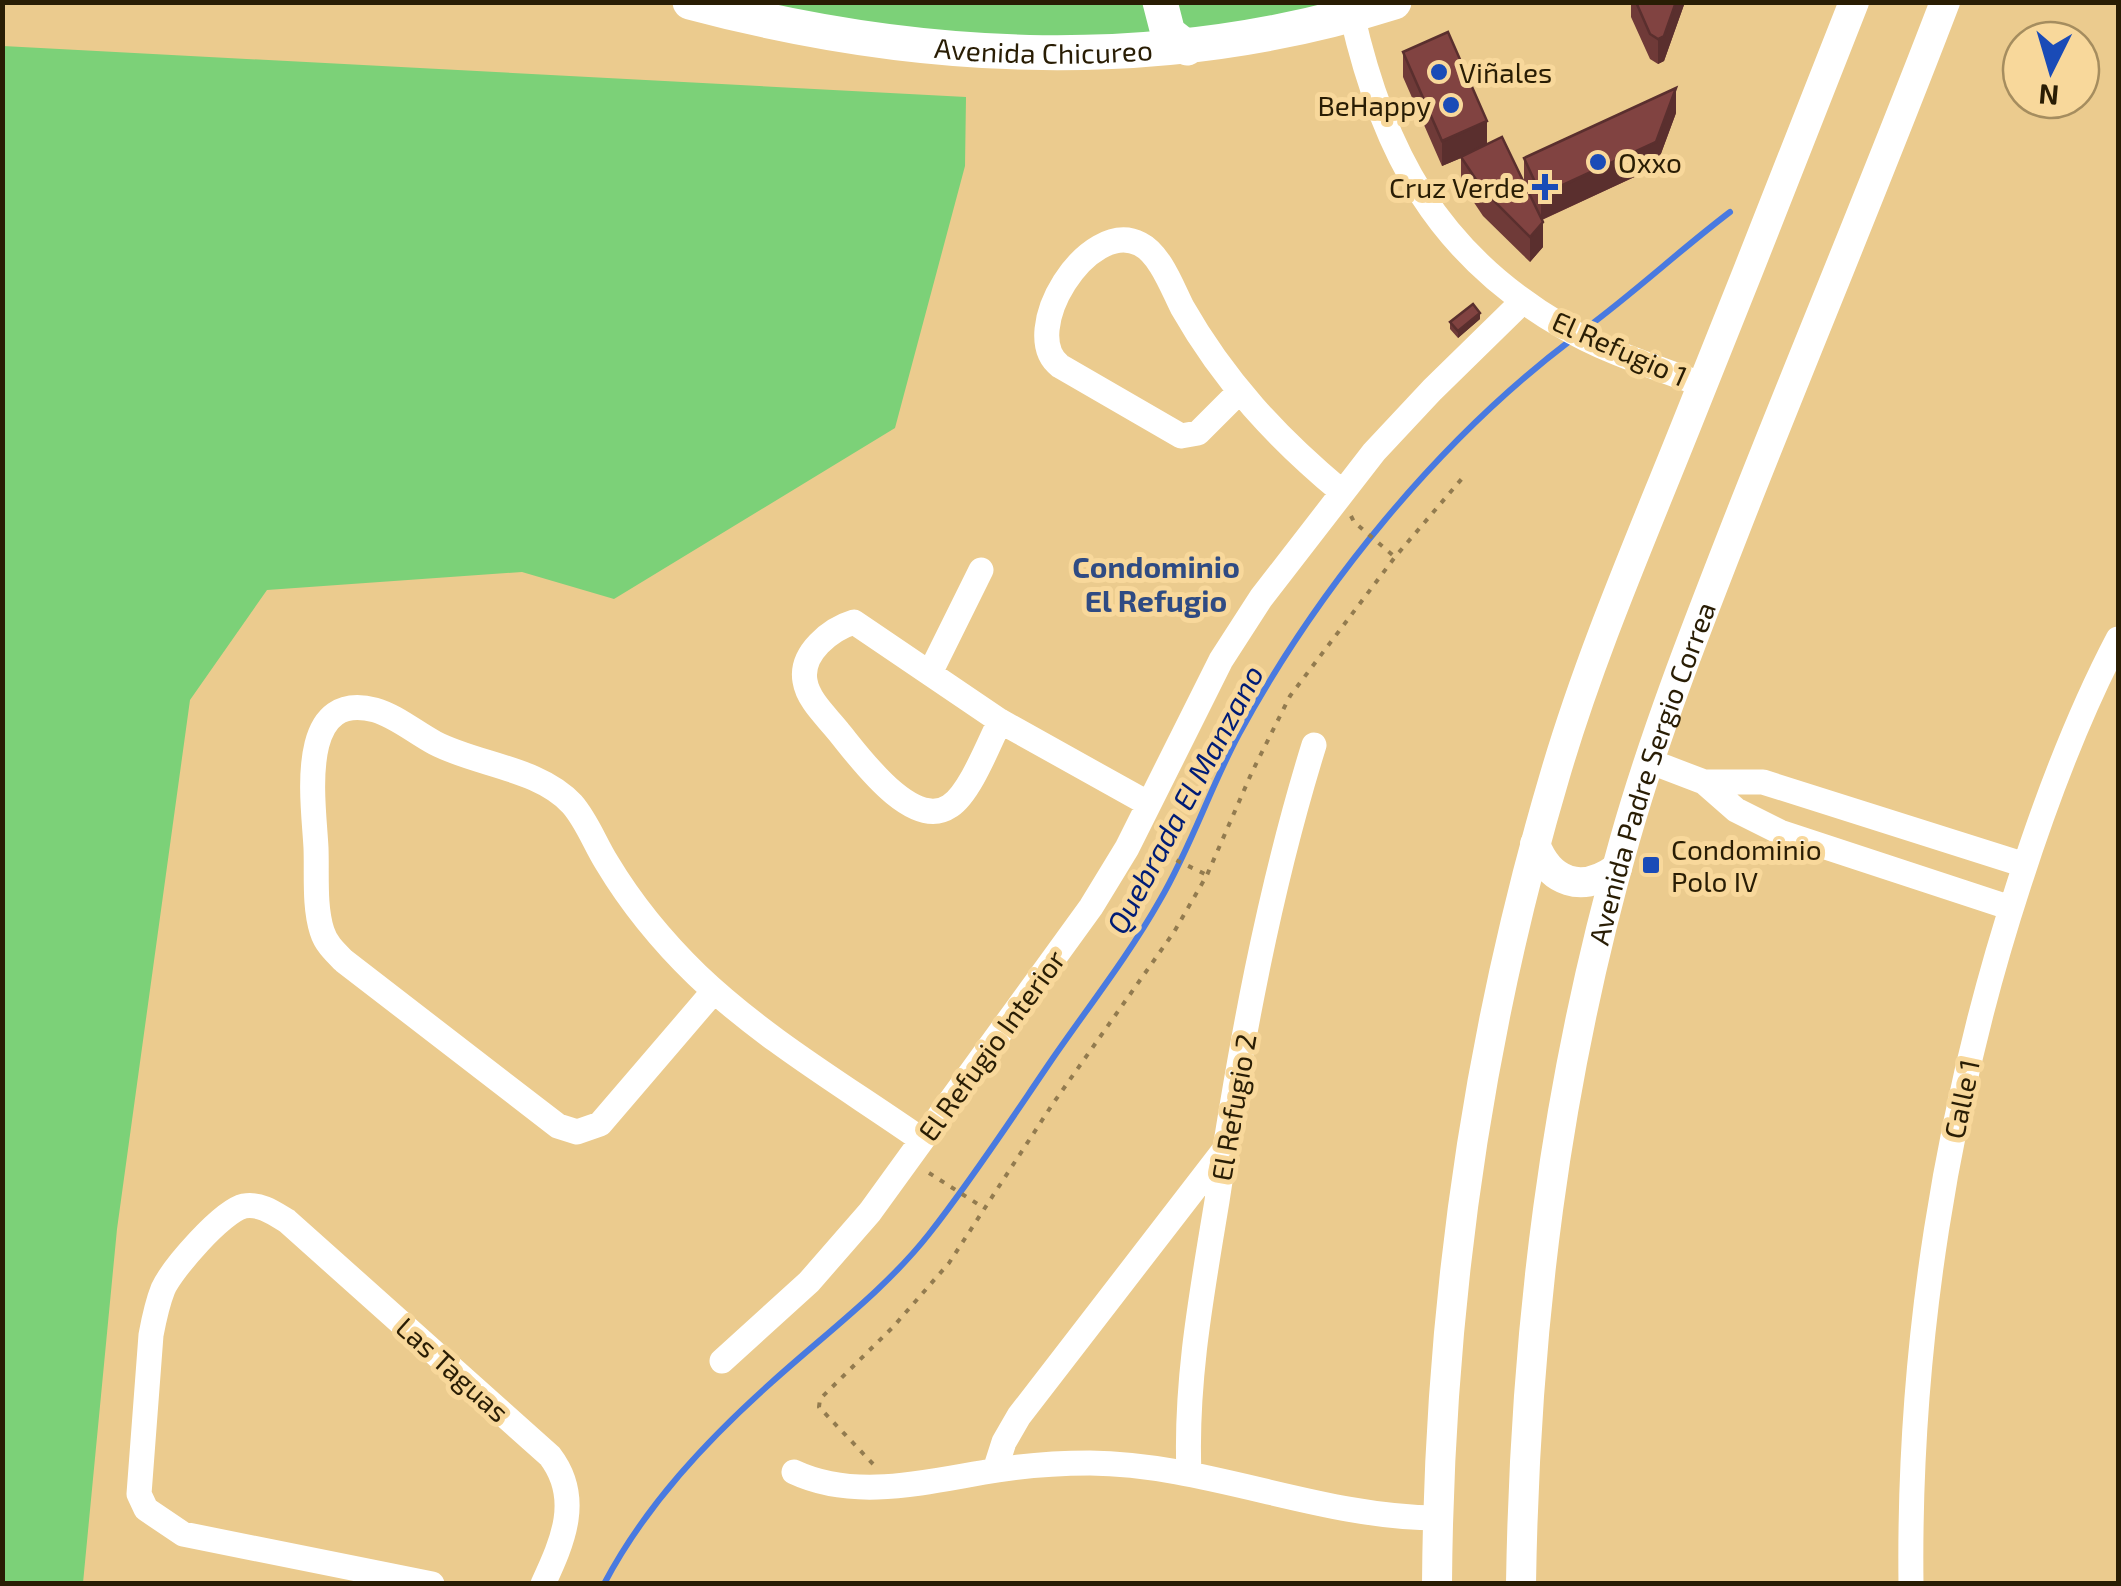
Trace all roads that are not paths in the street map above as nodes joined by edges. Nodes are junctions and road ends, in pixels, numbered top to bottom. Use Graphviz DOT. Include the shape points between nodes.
graph roads {
  1 [pos="690,2"];
  2 [pos="1160,2"];
  3 [pos="1394,2"];
  4 [pos="1854,2"];
  5 [pos="1945,2"];
  6 [pos="1352,14"];
  7 [pos="1187,48"];
  8 [pos="1522,301"];
  9 [pos="1702,385"];
  10 [pos="1238,392"];
  11 [pos="1342,492"];
  12 [pos="981,570"];
  13 [pos="2118,639"];
  14 [pos="931,671"];
  15 [pos="1000,721"];
  16 [pos="1314,745"];
  17 [pos="1649,761"];
  18 [pos="1704,782"];
  19 [pos="1149,804"];
  20 [pos="1535,844"];
  21 [pos="2025,866"];
  22 [pos="1617,868"];
  23 [pos="2011,908"];
  24 [pos="714,991"];
  25 [pos="922,1140"];
  26 [pos="1225,1149"];
  27 [pos="722,1361"];
  28 [pos="996,1470"];
  29 [pos="794,1472"];
  30 [pos="1188,1474"];
  31 [pos="1438,1518"];
  32 [pos="432,1584"];
  33 [pos="543,1584"];
  34 [pos="1436,1584"];
  35 [pos="1521,1584"];
  36 [pos="1912,1584"];
  1 -- 7 [label="main road, Avenida Chicureo" via="821,30 982,50 1096,54"];
  2 -- 7 [label="main road" via="1168,32"];
  3 -- 6 [label="main road, Avenida Chicureo"];
  4 -- 9 [label="street"];
  5 -- 17 [label="street, Avenida Padre Sergio Correa"];
  6 -- 7 [label="main road, Avenida Chicureo"];
  6 -- 8 [label="street, El Refugio 1" via="1382,121 1418,191 1468,253"];
  8 -- 9 [label="street, El Refugio 1" via="1596,343"];
  8 -- 11 [label="street, El Refugio Interior"];
  9 -- 20 [label="street" via="1610,614"];
  10 -- 10 [label="street" via="1145,246 1111,242 1067,276 1046,341 1060,366 1181,436 1204,429"];
  10 -- 11 [label="street"];
  11 -- 19 [label="street, El Refugio Interior" via="1241,627"];
  12 -- 14 [label="street"];
  13 -- 21 [label="street, Calle 1"];
  14 -- 15 [label="street"];
  14 -- 15 [label="street" via="854,622 829,634 804,670 808,694 879,780 932,812 960,795"];
  15 -- 19 [label="street"];
  16 -- 26 [label="street, El Refugio 2" via="1280,868"];
  17 -- 18 [label="street"];
  17 -- 22 [label="street, Avenida Padre Sergio Correa"];
  18 -- 21 [label="street" via="1763,782"];
  18 -- 23 [label="street" via="1736,810 1780,832"];
  19 -- 25 [label="street, El Refugio Interior" via="1091,906"];
  20 -- 22 [label="street" via="1551,871 1570,883 1599,880"];
  20 -- 31 [label="street" via="1473,1124 1452,1282"];
  21 -- 23 [label="street, Calle 1"];
  22 -- 35 [label="street, Avenida Padre Sergio Correa" via="1573,1047 1545,1212"];
  23 -- 36 [label="street, Calle 1" via="1970,1053 1938,1226 1915,1436"];
  24 -- 24 [label="street" via="656,930 577,810 558,792 458,754 376,710 344,711 327,722 313,766 318,912 326,940 344,961 558,1126 578,1132 600,1124"];
  24 -- 25 [label="street"];
  25 -- 27 [label="street, El Refugio Interior" via="840,1248"];
  26 -- 28 [label="street" via="1019,1416"];
  26 -- 30 [label="street, El Refugio 2" via="1189,1388"];
  28 -- 29 [label="street" via="894,1486 832,1484"];
  28 -- 30 [label="street" via="1096,1463"];
  30 -- 31 [label="street" via="1385,1516"];
  31 -- 34 [label="street"];
  32 -- 33 [label="street, Las Taguas" via="182,1534 146,1509 138,1494 151,1335 165,1284 234,1210 266,1208 288,1220 550,1456 566,1486 568,1509"];
}
